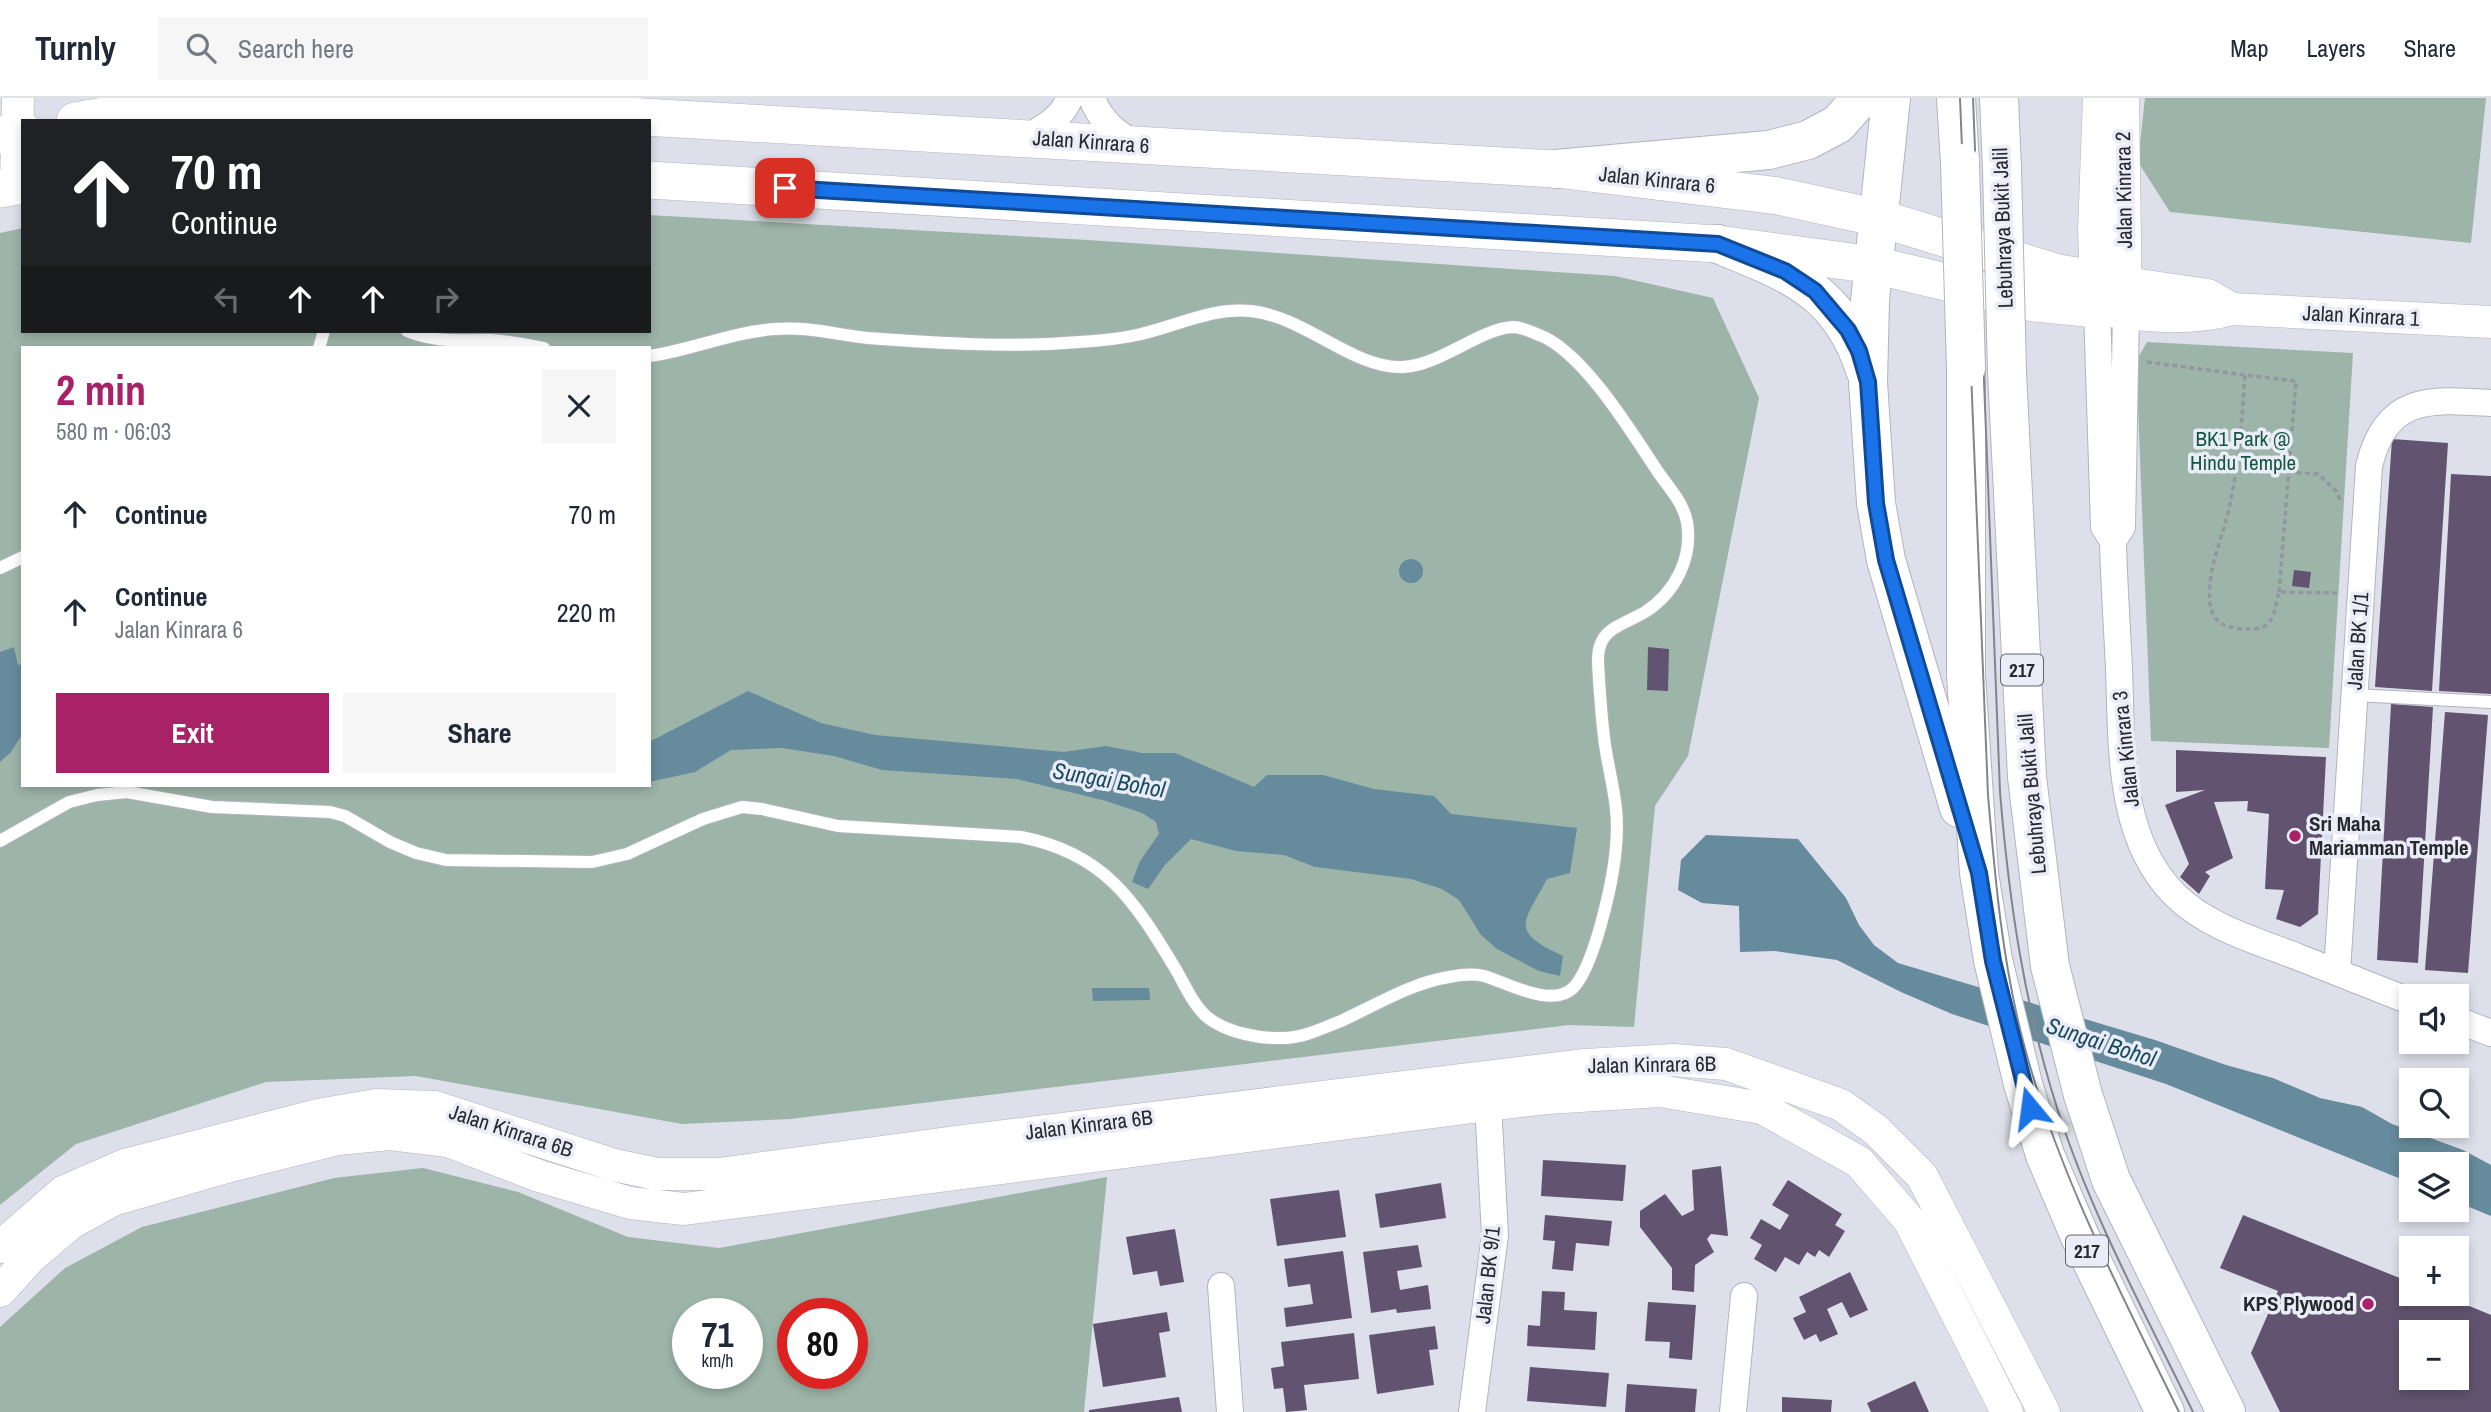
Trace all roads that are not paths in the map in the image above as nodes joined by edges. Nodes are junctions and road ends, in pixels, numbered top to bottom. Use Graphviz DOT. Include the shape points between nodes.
graph roads {
  1 [pos="34,98"];
  2 [pos="76,98"];
  3 [pos="1070,98"];
  4 [pos="1092,98"];
  5 [pos="1861,98"];
  6 [pos="1891,98"];
  7 [pos="1956,98"];
  8 [pos="1999,98"];
  9 [pos="2099,98"];
  10 [pos="2123,98"];
  11 [pos="120,114"];
  12 [pos="88,119"];
  13 [pos="18,123"];
  14 [pos="1026,138"];
  15 [pos="1141,146"];
  16 [pos="1556,169"];
  17 [pos="651,180"];
  18 [pos="13,186"];
  19 [pos="1879,218"];
  20 [pos="1718,244"];
  21 [pos="1874,265"];
  22 [pos="2111,296"];
  23 [pos="2491,322"];
  24 [pos="413,333"];
  25 [pos="534,346"];
  26 [pos="651,356"];
  27 [pos="1868,382"];
  28 [pos="2491,403"];
  29 [pos="21,558"];
  30 [pos="0,568"];
  31 [pos="2354,695"];
  32 [pos="2491,702"];
  33 [pos="0,841"];
  34 [pos="1979,873"];
  35 [pos="2337,972"];
  36 [pos="2399,997"];
  37 [pos="2469,1025"];
  38 [pos="2491,1033"];
  39 [pos="1487,1091"];
  40 [pos="0,1247"];
  41 [pos="1221,1286"];
  42 [pos="0,1291"];
  43 [pos="1744,1296"];
  44 [pos="1230,1412"];
  45 [pos="1472,1412"];
  46 [pos="1733,1412"];
  47 [pos="2007,1412"];
  48 [pos="2044,1412"];
  49 [pos="2165,1412"];
  50 [pos="2226,1412"];
  1 -- 13 [label="street"];
  2 -- 11 [label="main road"];
  3 -- 14 [label="street" via="1048,126"];
  4 -- 15 [label="street" via="1110,126"];
  5 -- 16 [label="highway" via="1838,124 1808,140 1769,149"];
  6 -- 19 [label="highway"];
  7 -- 34 [label="highway, Lebuhraya Bukit Jalil / 217, bridge" via="1966,368 1966,675"];
  8 -- 50 [label="highway, Lebuhraya Bukit Jalil / 217, bridge" via="2027,777 2050,966 2083,1095 2112,1180"];
  9 -- 22 [label="street, Jalan Kinrara 2" via="2095,194"];
  10 -- 22 [label="street, Jalan Kinrara 2"];
  11 -- 12 [label="main road, Jalan Kinrara 6"];
  11 -- 14 [label="main road, Jalan Kinrara 6" via="301,102"];
  13 -- 18 [label="street"];
  14 -- 15 [label="main road, Jalan Kinrara 6"];
  15 -- 16 [label="main road, Jalan Kinrara 6"];
  16 -- 19 [label="main road, Jalan Kinrara 6" via="1778,196"];
  17 -- 20 [label="main road"];
  19 -- 21 [label="highway"];
  19 -- 22 [label="main road, Jalan Kinrara 6" via="2058,273"];
  20 -- 21 [label="main road"];
  20 -- 27 [label="highway" via="1785,271 1815,291 1848,330"];
  21 -- 22 [label="main road" via="2034,303"];
  21 -- 27 [label="highway"];
  22 -- 23 [label="street, Jalan Kinrara 1" via="2208,295 2232,309"];
  22 -- 35 [label="street, Jalan Kinrara 3" via="2104,527 2113,541 2124,768 2141,844 2157,874 2199,913"];
  24 -- 25 [label="lane" via="449,342"];
  26 -- 33 [label="lane" via="772,329 944,342 1077,342 1135,336 1230,311 1295,323 1381,365 1428,362 1513,327 1558,345 1633,432 1676,495 1688,530 1681,574 1671,588 1654,606 1607,633 1600,645 1601,714 1617,815 1616,836 1606,907 1595,945 1572,988 1562,994 1530,993 1483,976 1452,976 1428,982 1310,1034 1286,1038 1252,1035 1206,1016 1136,908 1098,867 1051,842 838,826 741,807 627,854 592,862 446,860 403,847 330,811 212,807 127,792 69,802"];
  27 -- 34 [label="highway" via="1876,503 1886,560"];
  28 -- 31 [label="street, Jalan BK 1/1" via="2423,403 2401,412 2374,444"];
  29 -- 30 [label="lane"];
  31 -- 32 [label="lane"];
  31 -- 35 [label="street, Jalan BK 1/1"];
  34 -- 49 [label="highway, Lebuhraya Bukit Jalil / 217" via="1993,961 2045,1155"];
  35 -- 36 [label="street, Jalan Kinrara 3"];
  37 -- 38 [label="street"];
  39 -- 40 [label="street, Jalan Kinrara 6B" via="719,1174 657,1174 614,1165 435,1107 376,1105 318,1115 125,1165 63,1192"];
  39 -- 42 [label="street, Jalan Kinrara 6B" via="684,1209 630,1203 448,1141 390,1134 338,1139 113,1199 71,1223"];
  39 -- 45 [label="street, Jalan BK 9/1" via="1495,1236"];
  39 -- 47 [label="street, Jalan Kinrara 6B" via="1546,1098 1660,1091 1762,1108 1859,1162 1909,1220"];
  39 -- 48 [label="street, Jalan Kinrara 6B" via="1585,1065 1673,1060 1726,1064 1841,1105 1876,1130 1922,1176"];
  41 -- 44 [label="street"];
  43 -- 46 [label="street"];
}
